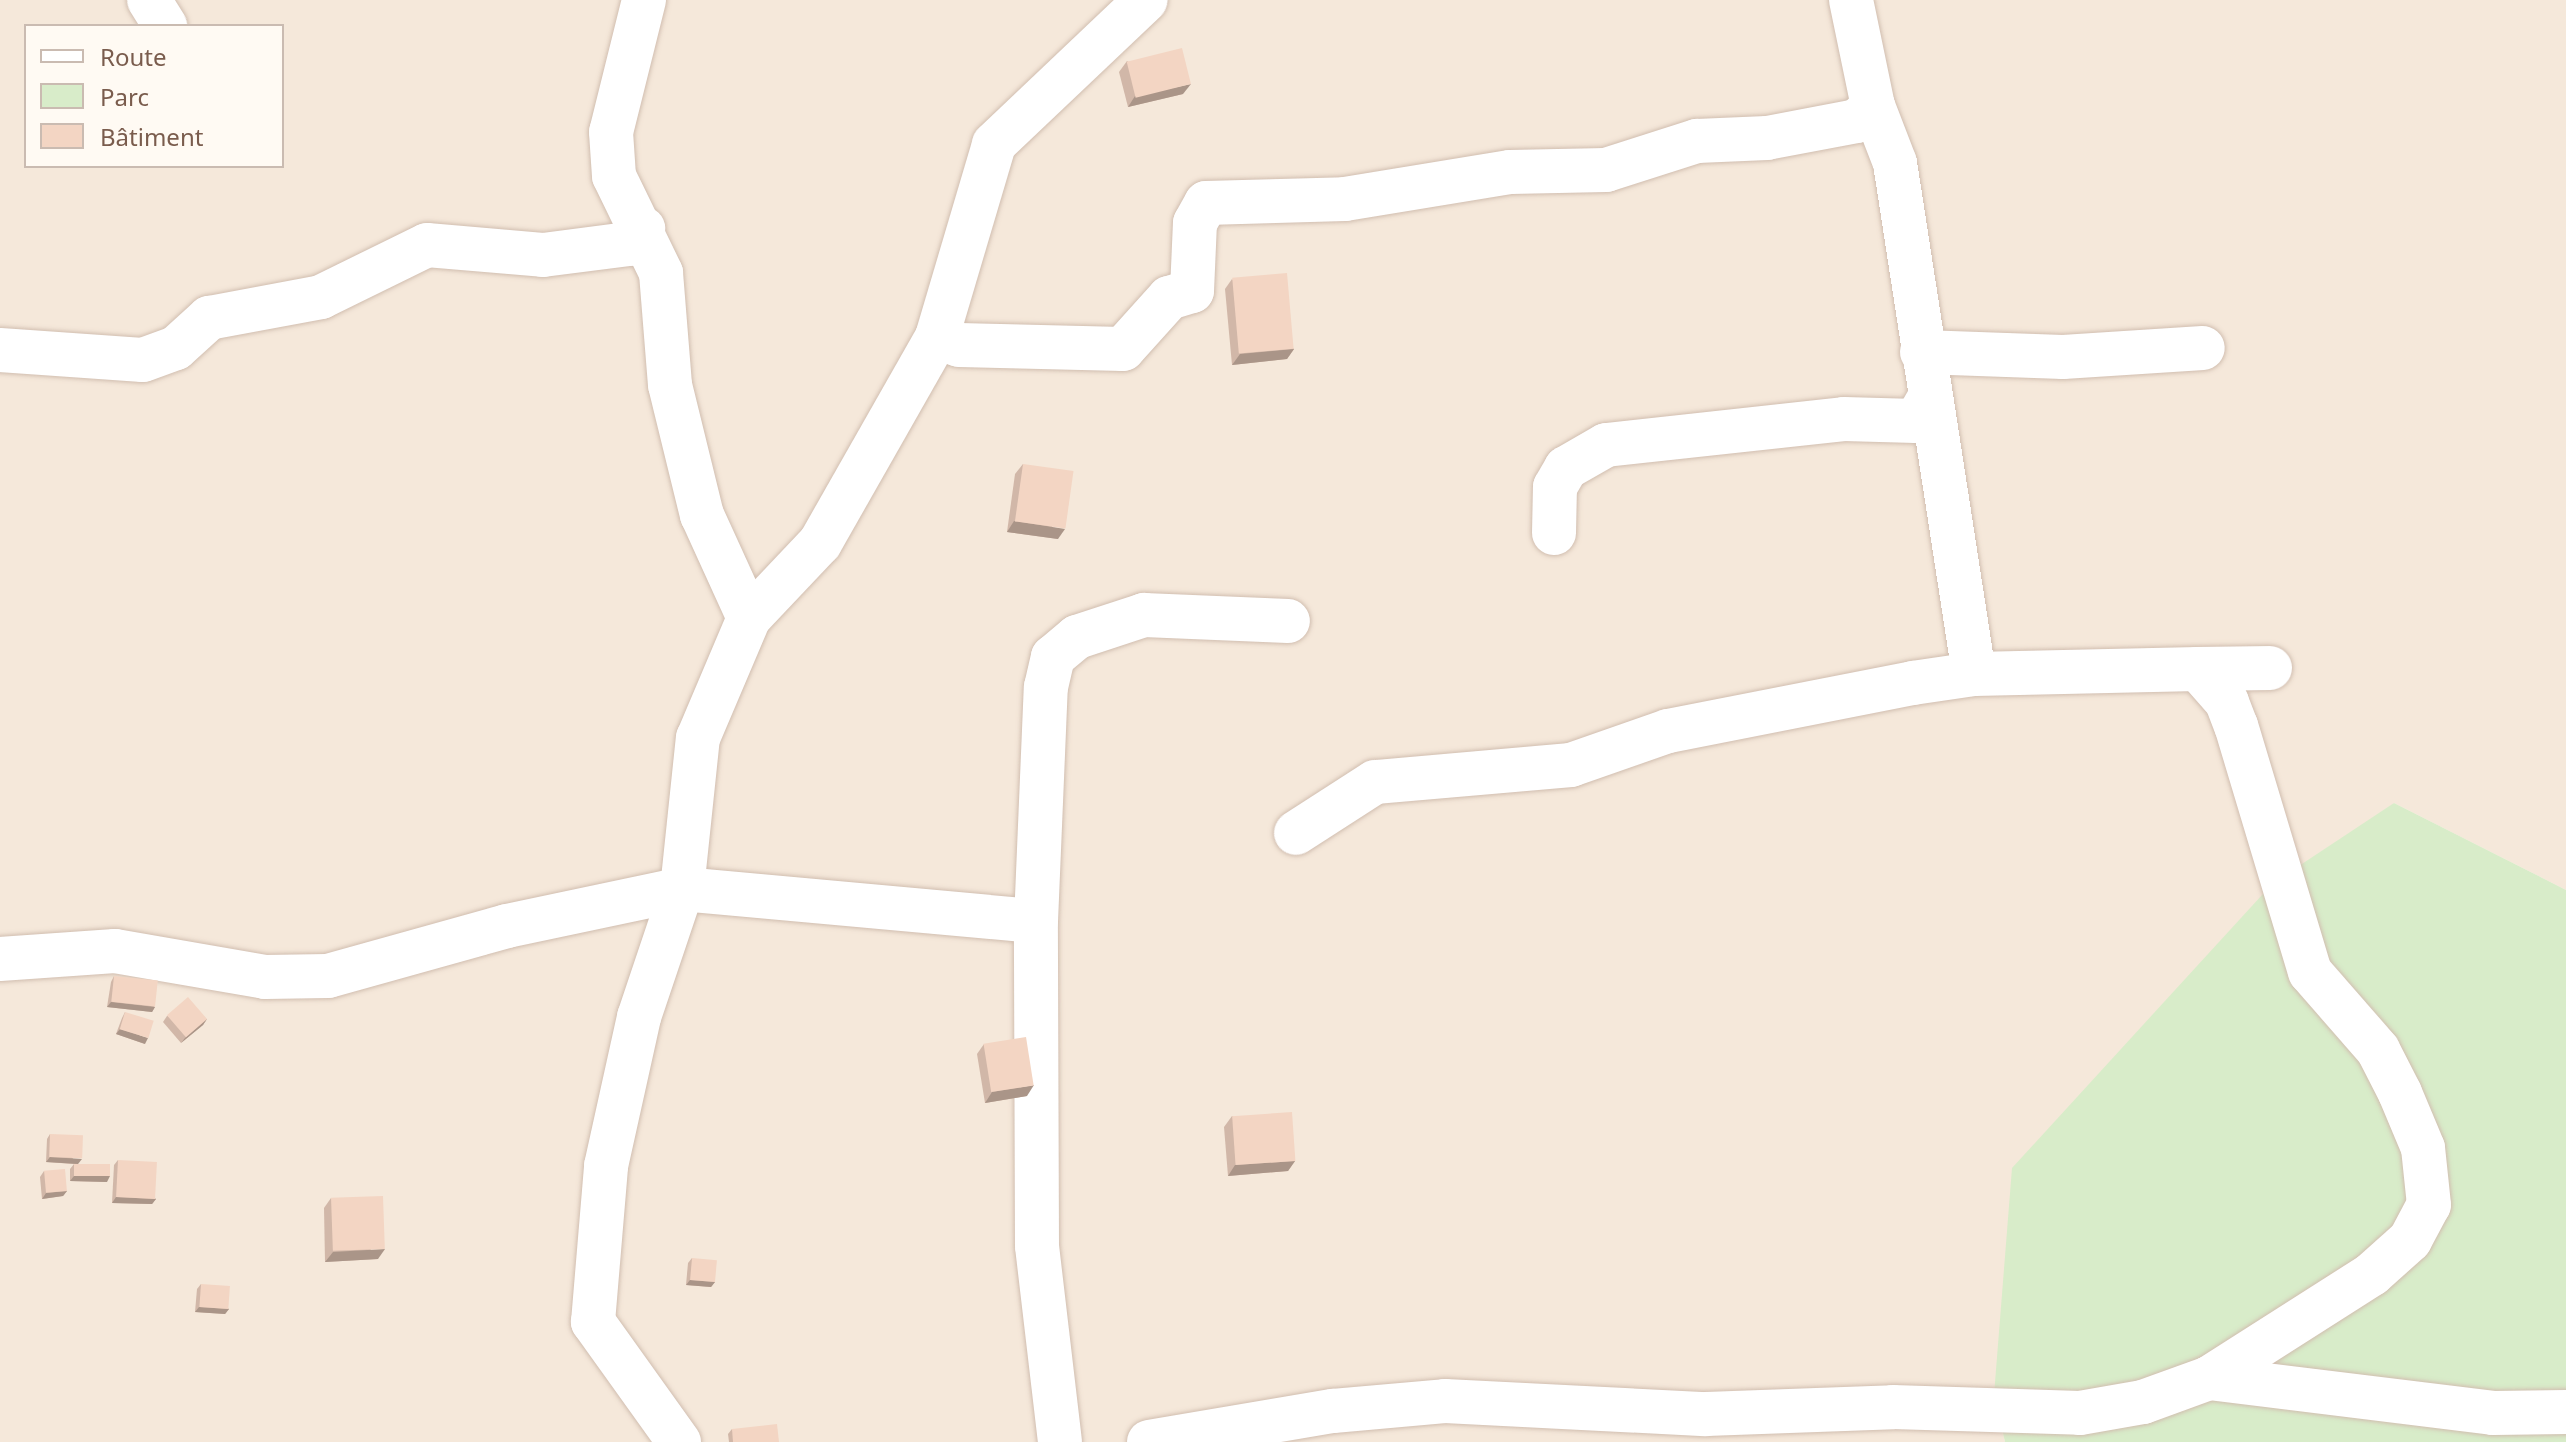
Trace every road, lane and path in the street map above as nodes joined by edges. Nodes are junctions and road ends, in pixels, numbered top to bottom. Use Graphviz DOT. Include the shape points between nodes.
graph roads {
  1 [pos="149,0"];
  2 [pos="644,0"];
  3 [pos="1146,0"];
  4 [pos="1851,0"];
  5 [pos="164,24"];
  6 [pos="1873,106"];
  7 [pos="643,229"];
  8 [pos="937,337"];
  9 [pos="2203,348"];
  10 [pos="0,350"];
  11 [pos="1922,352"];
  12 [pos="1927,402"];
  13 [pos="1554,533"];
  14 [pos="749,618"];
  15 [pos="1288,621"];
  16 [pos="2270,668"];
  17 [pos="2198,669"];
  18 [pos="1974,674"];
  19 [pos="1296,833"];
  20 [pos="682,889"];
  21 [pos="1036,921"];
  22 [pos="0,959"];
  23 [pos="2209,1378"];
  24 [pos="2566,1412"];
  25 [pos="1704,1428"];
  26 [pos="1972,1428"];
  27 [pos="679,1442"];
  28 [pos="1060,1442"];
  29 [pos="1149,1442"];
  1 -- 5 [label="street"];
  2 -- 7 [label="street" via="611,132 614,176"];
  3 -- 8 [label="street" via="994,144"];
  4 -- 6 [label="street"];
  6 -- 8 [label="street" via="1857,121 1767,138 1697,141 1606,170 1510,172 1345,199 1206,203 1195,223 1192,291 1169,298 1123,349 973,346"];
  6 -- 11 [label="street" via="1895,163"];
  7 -- 10 [label="street" via="629,244 543,255 427,245 321,297 209,318 176,348 143,360"];
  7 -- 14 [label="street" via="661,273 670,385 702,515"];
  8 -- 14 [label="street" via="820,543"];
  9 -- 11 [label="street" via="2063,357"];
  11 -- 12 [label="street"];
  12 -- 13 [label="street" via="1916,421 1844,419 1606,445 1566,468 1555,487"];
  12 -- 18 [label="street"];
  14 -- 20 [label="street" via="698,738"];
  15 -- 21 [label="street" via="1144,615 1077,637 1053,657 1046,687"];
  16 -- 17 [label="street"];
  17 -- 18 [label="street"];
  17 -- 23 [label="street" via="2227,702 2236,726 2310,972 2378,1050 2406,1107 2423,1148 2429,1205 2410,1240 2372,1274"];
  18 -- 19 [label="street" via="1668,731 1571,765 1375,782"];
  20 -- 21 [label="street"];
  20 -- 22 [label="street" via="507,926 328,976 265,977 115,951"];
  20 -- 27 [label="street" via="639,1017 606,1166 593,1322"];
  21 -- 28 [label="street" via="1037,1246"];
  23 -- 24 [label="street" via="2493,1413"];
  23 -- 26 [label="street" via="2143,1402"];
  25 -- 26 [label="street" via="1893,1407"];
  25 -- 29 [label="street" via="1445,1401 1333,1411"];
}
